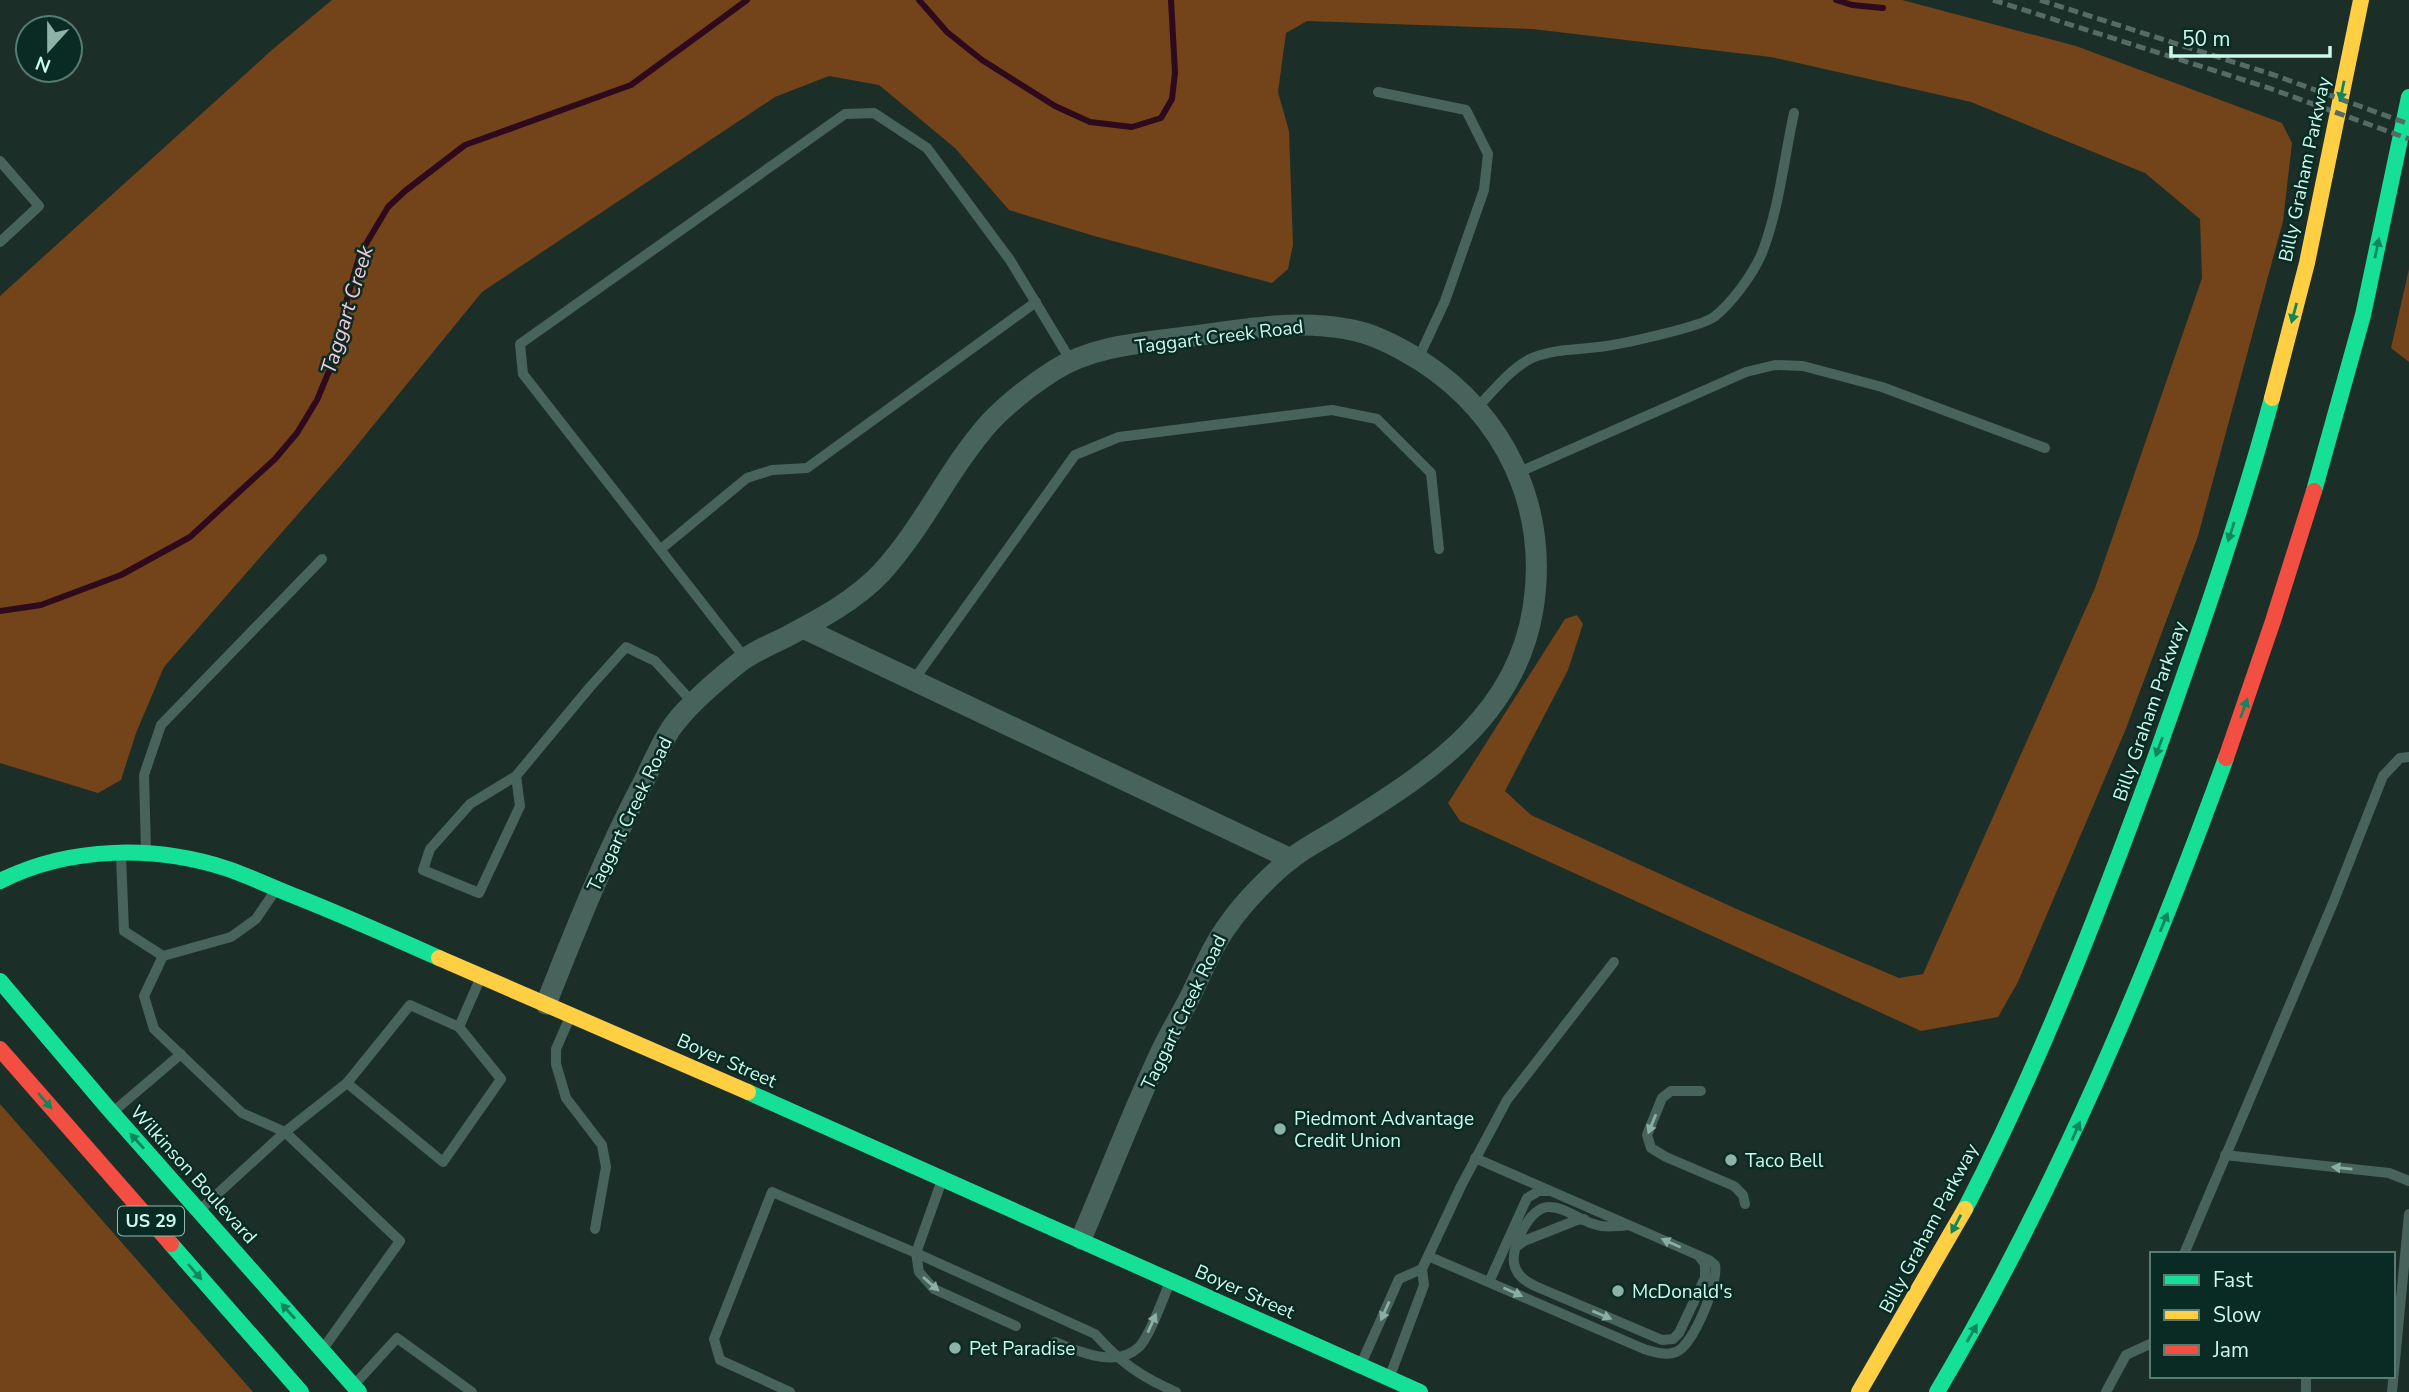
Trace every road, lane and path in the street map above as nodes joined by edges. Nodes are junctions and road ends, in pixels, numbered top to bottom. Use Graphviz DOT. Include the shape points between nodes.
graph roads {
  1 [pos="2361,0"];
  2 [pos="1378,92"];
  3 [pos="2408,103"];
  4 [pos="1794,113"];
  5 [pos="0,161"];
  6 [pos="0,242"];
  7 [pos="1035,302"];
  8 [pos="1418,359"];
  9 [pos="1071,361"];
  10 [pos="1477,408"];
  11 [pos="2045,448"];
  12 [pos="1517,473"];
  13 [pos="661,549"];
  14 [pos="1439,549"];
  15 [pos="322,559"];
  16 [pos="803,628"];
  17 [pos="745,658"];
  18 [pos="913,681"];
  19 [pos="694,704"];
  20 [pos="2409,757"];
  21 [pos="516,776"];
  22 [pos="121,853"];
  23 [pos="146,853"];
  24 [pos="1291,859"];
  25 [pos="0,881"];
  26 [pos="276,889"];
  27 [pos="163,957"];
  28 [pos="1614,962"];
  29 [pos="482,976"];
  30 [pos="0,981"];
  31 [pos="546,1004"];
  32 [pos="0,1006"];
  33 [pos="571,1014"];
  34 [pos="459,1027"];
  35 [pos="0,1049"];
  36 [pos="181,1054"];
  37 [pos="346,1083"];
  38 [pos="1700,1091"];
  39 [pos="109,1110"];
  40 [pos="285,1132"];
  41 [pos="2225,1155"];
  42 [pos="1475,1158"];
  43 [pos="943,1178"];
  44 [pos="2409,1181"];
  45 [pos="1553,1191"];
  46 [pos="1745,1204"];
  47 [pos="199,1211"];
  48 [pos="2409,1214"];
  49 [pos="1584,1220"];
  50 [pos="1631,1225"];
  51 [pos="595,1229"];
  52 [pos="1081,1239"];
  53 [pos="1516,1247"];
  54 [pos="2185,1252"];
  55 [pos="915,1253"];
  56 [pos="1698,1255"];
  57 [pos="1428,1256"];
  58 [pos="1422,1269"];
  59 [pos="1171,1282"];
  60 [pos="1489,1282"];
  61 [pos="1016,1326"];
  62 [pos="1055,1342"];
  63 [pos="2150,1344"];
  64 [pos="328,1356"];
  65 [pos="1116,1357"];
  66 [pos="2395,1361"];
  67 [pos="1361,1365"];
  68 [pos="1389,1378"];
  69 [pos="307,1386"];
  70 [pos="356,1389"];
  71 [pos="472,1392"];
  72 [pos="790,1392"];
  73 [pos="1175,1392"];
  74 [pos="1420,1392"];
  75 [pos="1859,1392"];
  76 [pos="1937,1392"];
  77 [pos="2106,1392"];
  1 -- 75 [label="main road, Billy Graham Parkway, one-way" via="2298,299 2188,666 2065,990 1995,1149"];
  2 -- 8 [label="lane" via="1466,110 1488,154 1484,190 1445,301"];
  76 -- 3 [label="main road, one-way" via="2055,1178 2192,853 2306,520 2363,315"];
  4 -- 10 [label="lane" via="1761,255 1735,296 1712,318 1619,344 1559,350 1532,358"];
  5 -- 6 [label="lane" via="39,206"];
  7 -- 9 [label="lane"];
  7 -- 13 [label="lane" via="807,468 772,470 747,478"];
  7 -- 13 [label="lane" via="1010,260 928,149 874,113 845,114 520,344 523,374"];
  8 -- 9 [label="street, Taggart Creek Road" via="1352,329 1280,324 1091,352"];
  8 -- 10 [label="street, Taggart Creek Road" via="1443,375"];
  9 -- 16 [label="street, Taggart Creek Road" via="1017,395 990,423 879,575 858,594"];
  10 -- 12 [label="street, Taggart Creek Road" via="1495,430"];
  11 -- 12 [label="lane" via="1882,387 1802,366 1775,366 1746,372"];
  12 -- 24 [label="street, Taggart Creek Road" via="1534,532 1536,571 1533,612 1507,684 1492,708 1427,772"];
  13 -- 17 [label="lane"];
  14 -- 18 [label="lane" via="1431,473 1377,419 1332,410 1119,437 1075,455"];
  15 -- 23 [label="lane" via="161,725 144,775"];
  16 -- 17 [label="street, Taggart Creek Road"];
  16 -- 18 [label="street"];
  17 -- 19 [label="street, Taggart Creek Road"];
  18 -- 24 [label="street"];
  19 -- 21 [label="lane" via="655,662 626,647"];
  19 -- 31 [label="street, Taggart Creek Road" via="672,726 617,833"];
  20 -- 41 [label="lane" via="2400,758 2383,776"];
  21 -- 21 [label="lane" via="470,804 430,849 423,870 479,893 520,806"];
  22 -- 23 [label="main road, Boyer Street"];
  22 -- 25 [label="main road, Boyer Street" via="57,861"];
  22 -- 27 [label="lane" via="124,930"];
  23 -- 26 [label="main road, Boyer Street" via="228,869"];
  24 -- 52 [label="street, Taggart Creek Road" via="1226,927 1160,1053"];
  26 -- 27 [label="lane" via="256,919 231,937"];
  26 -- 29 [label="main road, Boyer Street"];
  27 -- 36 [label="lane" via="144,996 154,1030"];
  28 -- 42 [label="lane" via="1507,1100"];
  29 -- 31 [label="main road, Boyer Street"];
  29 -- 34 [label="lane"];
  30 -- 39 [label="main road, Wilkinson Boulevard / US 29"];
  31 -- 33 [label="main road, Boyer Street"];
  32 -- 39 [label="main road"];
  33 -- 43 [label="main road, Boyer Street"];
  33 -- 51 [label="lane" via="556,1049 556,1064 566,1098 602,1145 606,1167"];
  34 -- 37 [label="lane" via="410,1005"];
  34 -- 37 [label="lane" via="501,1079 443,1162"];
  35 -- 69 [label="main road, US 29, one-way"];
  36 -- 39 [label="lane"];
  36 -- 40 [label="lane" via="243,1113"];
  37 -- 40 [label="lane"];
  38 -- 46 [label="lane, one-way" via="1671,1091 1662,1098 1647,1135 1651,1148 1734,1186"];
  47 -- 39 [label="main road, Wilkinson Boulevard / US 29, one-way"];
  40 -- 47 [label="lane"];
  40 -- 64 [label="lane" via="401,1241 341,1327"];
  44 -- 41 [label="lane, one-way" via="2389,1173"];
  41 -- 54 [label="lane"];
  42 -- 45 [label="lane"];
  42 -- 57 [label="lane"];
  43 -- 52 [label="main road, Boyer Street"];
  43 -- 55 [label="lane"];
  45 -- 50 [label="lane"];
  45 -- 60 [label="lane" via="1539,1191 1527,1198"];
  64 -- 47 [label="main road, Wilkinson Boulevard / US 29, one-way"];
  48 -- 66 [label="lane"];
  49 -- 50 [label="lane" via="1599,1226"];
  49 -- 53 [label="lane"];
  49 -- 53 [label="lane" via="1563,1210 1540,1208 1528,1219"];
  56 -- 50 [label="lane, one-way"];
  52 -- 59 [label="main road, Boyer Street"];
  53 -- 56 [label="lane, one-way" via="1513,1260 1524,1280 1662,1340 1679,1334 1705,1278 1705,1264"];
  55 -- 61 [label="lane, one-way" via="919,1272 934,1289"];
  55 -- 65 [label="lane" via="1095,1334"];
  55 -- 72 [label="lane" via="772,1192 715,1339 720,1360"];
  60 -- 56 [label="lane, one-way" via="1644,1349 1675,1353 1688,1345 1715,1283 1715,1265"];
  57 -- 58 [label="lane"];
  57 -- 60 [label="lane"];
  58 -- 67 [label="lane, one-way" via="1399,1279"];
  58 -- 68 [label="lane" via="1424,1285"];
  65 -- 59 [label="lane, one-way" via="1138,1349"];
  59 -- 67 [label="main road, Boyer Street"];
  62 -- 65 [label="lane" via="1084,1354"];
  63 -- 77 [label="lane" via="2126,1355"];
  64 -- 69 [label="main road"];
  64 -- 70 [label="main road, Wilkinson Boulevard / US 29"];
  65 -- 73 [label="lane" via="1146,1380"];
  67 -- 68 [label="main road, Boyer Street"];
  68 -- 74 [label="main road, Boyer Street"];
  70 -- 71 [label="lane" via="397,1338"];
}
